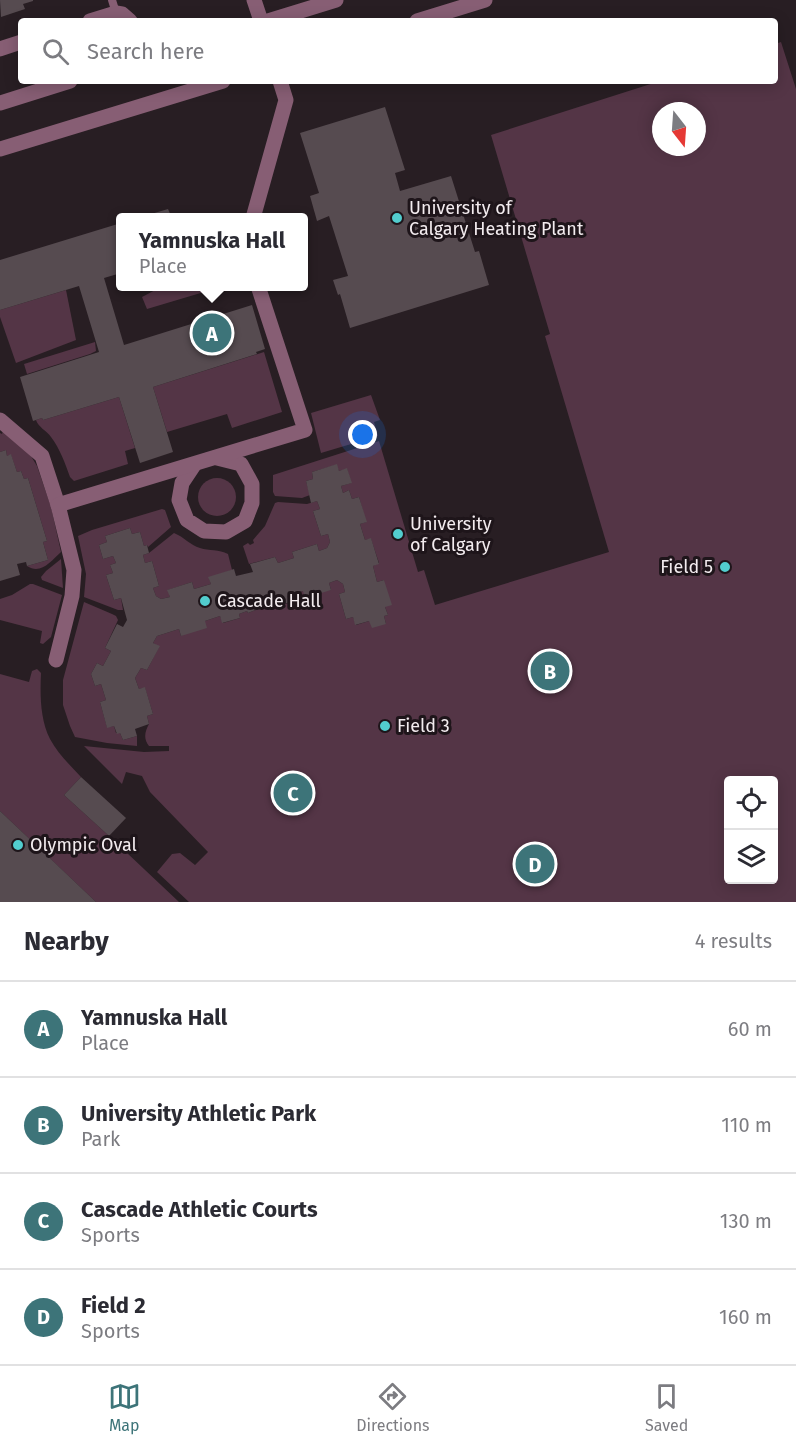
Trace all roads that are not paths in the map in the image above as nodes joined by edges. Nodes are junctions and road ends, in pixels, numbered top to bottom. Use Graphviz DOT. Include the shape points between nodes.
graph roads {
  1 [pos="254,0"];
  2 [pos="336,0"];
  3 [pos="485,0"];
  4 [pos="114,7"];
  5 [pos="95,18"];
  6 [pos="127,18"];
  7 [pos="260,18"];
  8 [pos="278,18"];
  9 [pos="427,18"];
  10 [pos="18,43"];
  11 [pos="0,49"];
  12 [pos="60,84"];
  13 [pos="213,84"];
  14 [pos="281,84"];
  15 [pos="0,103"];
  16 [pos="0,149"];
  17 [pos="254,213"];
  18 [pos="260,291"];
  19 [pos="0,420"];
  20 [pos="216,458"];
  21 [pos="194,465"];
  22 [pos="58,505"];
  23 [pos="56,660"];
  1 -- 7 [label="street"];
  2 -- 8 [label="street"];
  3 -- 9 [label="street"];
  4 -- 5 [label="street"];
  4 -- 6 [label="street"];
  10 -- 11 [label="street"];
  12 -- 15 [label="street"];
  13 -- 16 [label="street"];
  14 -- 17 [label="street" via="286,100"];
  18 -- 20 [label="street" via="305,430"];
  19 -- 22 [label="street" via="42,456"];
  20 -- 21 [label="street"];
  20 -- 21 [label="street" via="241,464 252,484 252,503 245,521 226,532 204,531 187,520 179,500 182,483"];
  21 -- 22 [label="street"];
  22 -- 23 [label="street" via="74,570 72,596"];
}
